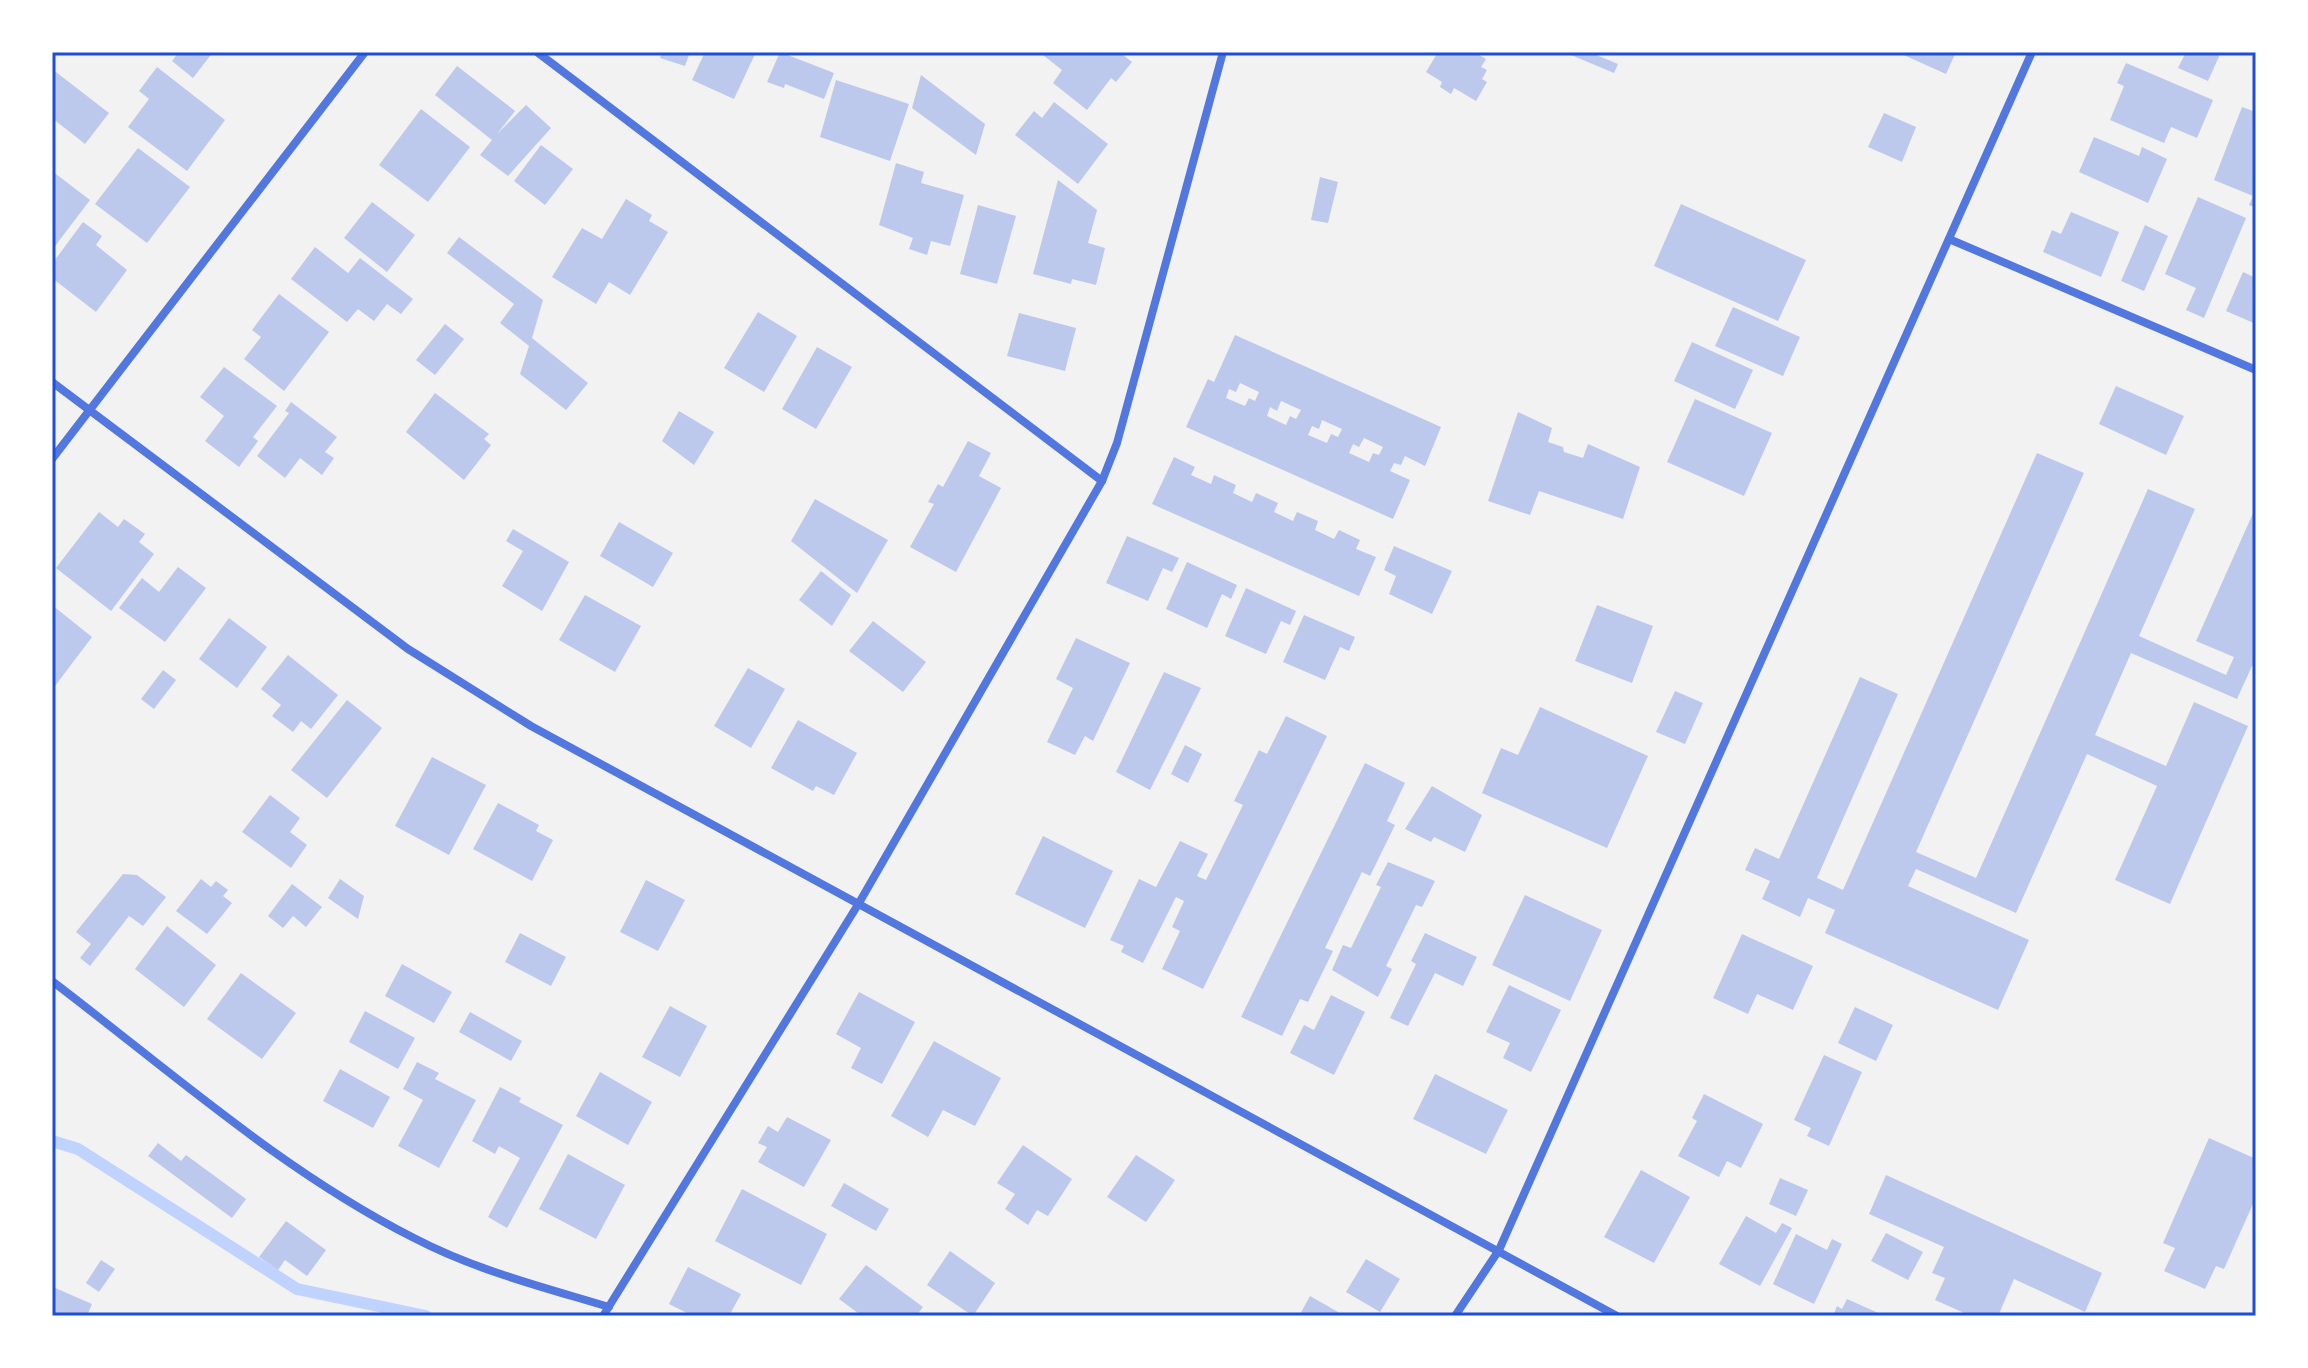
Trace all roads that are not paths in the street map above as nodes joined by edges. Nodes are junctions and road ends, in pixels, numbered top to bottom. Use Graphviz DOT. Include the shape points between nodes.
graph roads {
  1 [pos="365,52"];
  2 [pos="537,52"];
  3 [pos="1223,52"];
  4 [pos="2032,52"];
  5 [pos="1949,239"];
  6 [pos="2256,370"];
  7 [pos="52,382"];
  8 [pos="89,410"];
  9 [pos="52,459"];
  10 [pos="1102,481"];
  11 [pos="859,903"];
  12 [pos="52,981"];
  13 [pos="1499,1250"];
  14 [pos="609,1307"];
  15 [pos="603,1316"];
  16 [pos="1455,1316"];
  17 [pos="1617,1316"];
  1 -- 8 [label="street"];
  2 -- 10 [label="street"];
  3 -- 10 [label="street" via="1117,443"];
  4 -- 5 [label="street"];
  5 -- 6 [label="street"];
  5 -- 13 [label="street"];
  7 -- 8 [label="street"];
  8 -- 9 [label="street"];
  8 -- 11 [label="street" via="408,649 531,726"];
  10 -- 11 [label="street"];
  11 -- 13 [label="street"];
  11 -- 14 [label="street"];
  12 -- 14 [label="street" via="354,1206 485,1269"];
  13 -- 16 [label="street"];
  13 -- 17 [label="street"];
  14 -- 15 [label="street"];
}
